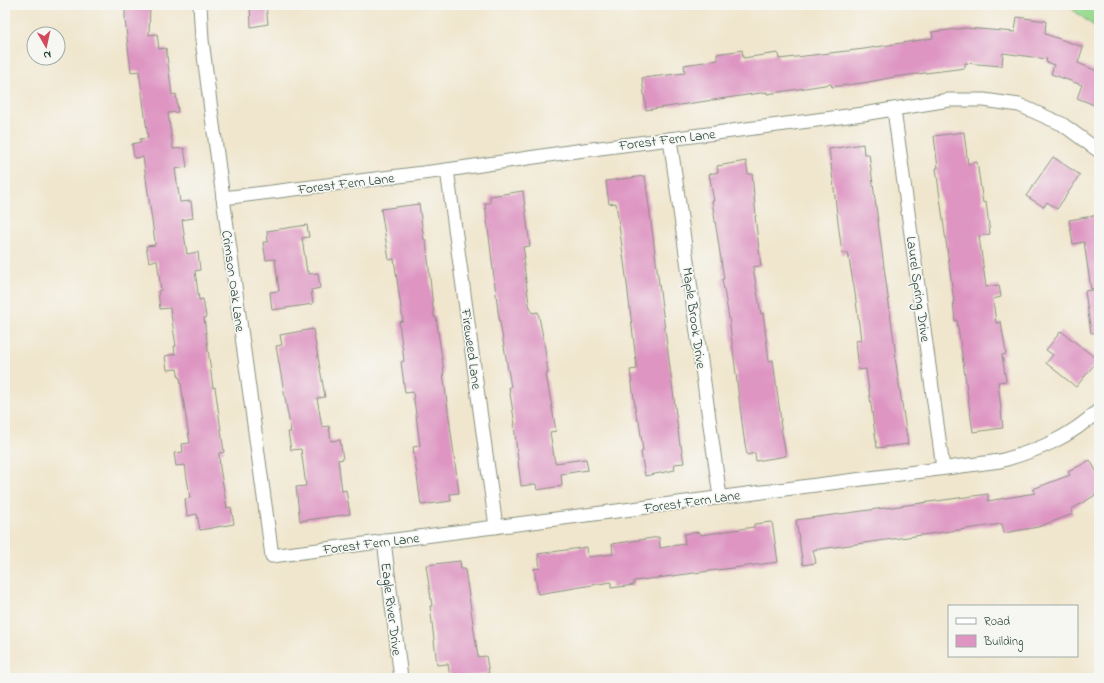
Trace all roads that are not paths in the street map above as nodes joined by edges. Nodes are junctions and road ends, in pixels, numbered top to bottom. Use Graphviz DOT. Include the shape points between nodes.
graph roads {
  1 [pos="200,5"];
  2 [pos="894,110"];
  3 [pos="670,139"];
  4 [pos="1099,151"];
  5 [pos="447,170"];
  6 [pos="223,198"];
  7 [pos="1099,410"];
  8 [pos="943,468"];
  9 [pos="720,497"];
  10 [pos="496,527"];
  11 [pos="384,541"];
  12 [pos="272,556"];
  13 [pos="401,678"];
  1 -- 6 [label="street, Crimson Oak Lane" via="202,40"];
  2 -- 3 [label="street, Forest Fern Lane"];
  2 -- 4 [label="street, Forest Fern Lane" via="949,100 984,100 1019,105 1062,124"];
  2 -- 8 [label="street, Laurel Spring Drive"];
  3 -- 5 [label="street, Forest Fern Lane"];
  3 -- 9 [label="street, Maple Brook Drive"];
  5 -- 6 [label="street, Forest Fern Lane"];
  5 -- 10 [label="street, Fireweed Lane"];
  6 -- 12 [label="street, Crimson Oak Lane"];
  7 -- 8 [label="street, Forest Fern Lane" via="1063,437 1032,452 1000,461"];
  8 -- 9 [label="street, Forest Fern Lane"];
  9 -- 10 [label="street, Forest Fern Lane"];
  10 -- 11 [label="street, Forest Fern Lane"];
  11 -- 12 [label="street, Forest Fern Lane"];
  11 -- 13 [label="street, Eagle River Drive"];
}
